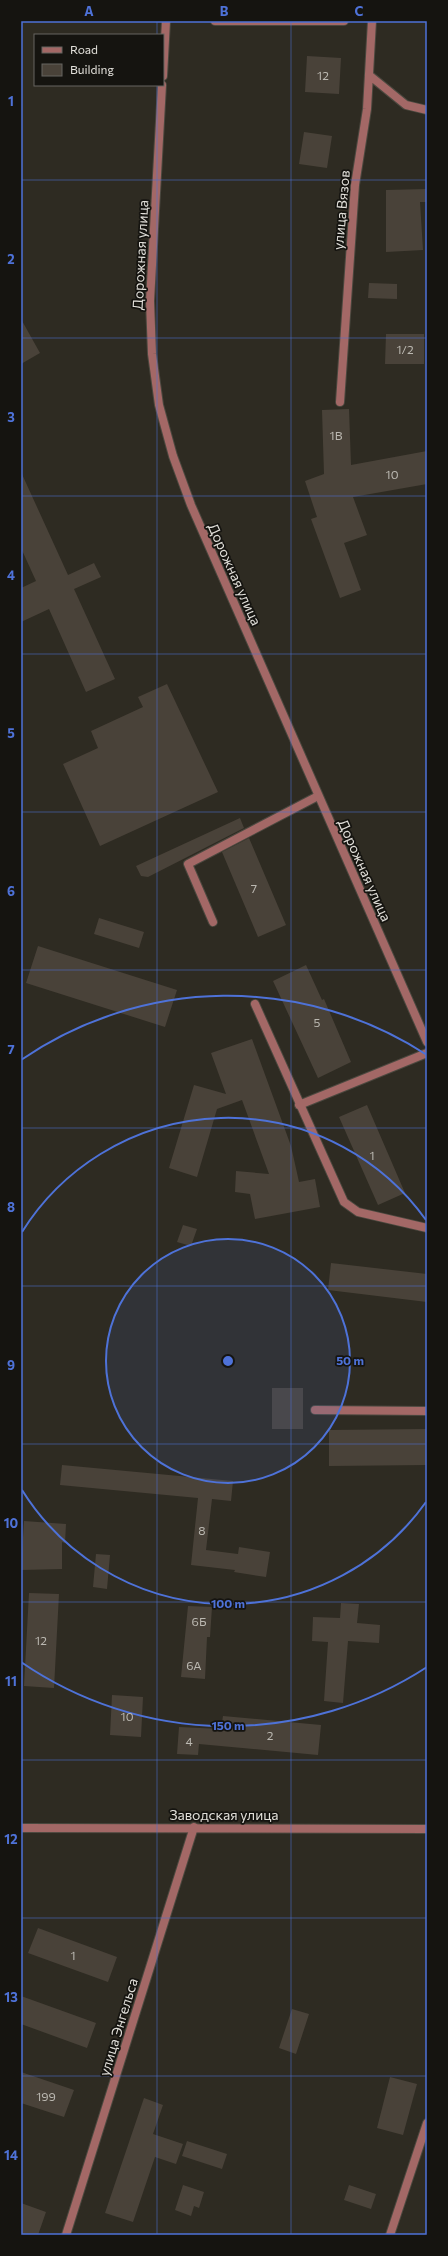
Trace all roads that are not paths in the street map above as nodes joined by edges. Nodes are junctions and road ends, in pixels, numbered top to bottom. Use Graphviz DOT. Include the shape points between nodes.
graph roads {
  1 [pos="166,21"];
  2 [pos="215,21"];
  3 [pos="344,21"];
  4 [pos="372,21"];
  5 [pos="164,58"];
  6 [pos="369,75"];
  7 [pos="162,86"];
  8 [pos="427,110"];
  9 [pos="340,402"];
  10 [pos="318,796"];
  11 [pos="214,922"];
  12 [pos="255,1004"];
  13 [pos="427,1042"];
  14 [pos="427,1053"];
  15 [pos="299,1105"];
  16 [pos="427,1228"];
  17 [pos="315,1410"];
  18 [pos="427,1411"];
  19 [pos="194,1827"];
  20 [pos="21,1828"];
  21 [pos="427,1829"];
  22 [pos="427,2123"];
  23 [pos="66,2235"];
  24 [pos="390,2235"];
  1 -- 5 [label="street"];
  2 -- 3 [label="street"];
  4 -- 6 [label="street, улица Вязов"];
  6 -- 8 [label="street" via="406,105"];
  6 -- 9 [label="street, улица Вязов" via="367,109 356,185"];
  7 -- 10 [label="street, Дорожная улица" via="150,301 152,354 159,405 173,456 191,506"];
  10 -- 11 [label="street" via="188,864"];
  10 -- 13 [label="street, Дорожная улица"];
  12 -- 15 [label="street"];
  14 -- 15 [label="street"];
  15 -- 16 [label="street" via="344,1202 352,1209"];
  17 -- 18 [label="street"];
  19 -- 20 [label="street, Заводская улица"];
  19 -- 21 [label="street, Заводская улица"];
  19 -- 23 [label="street, улица Энгельса"];
  22 -- 24 [label="street"];
}
